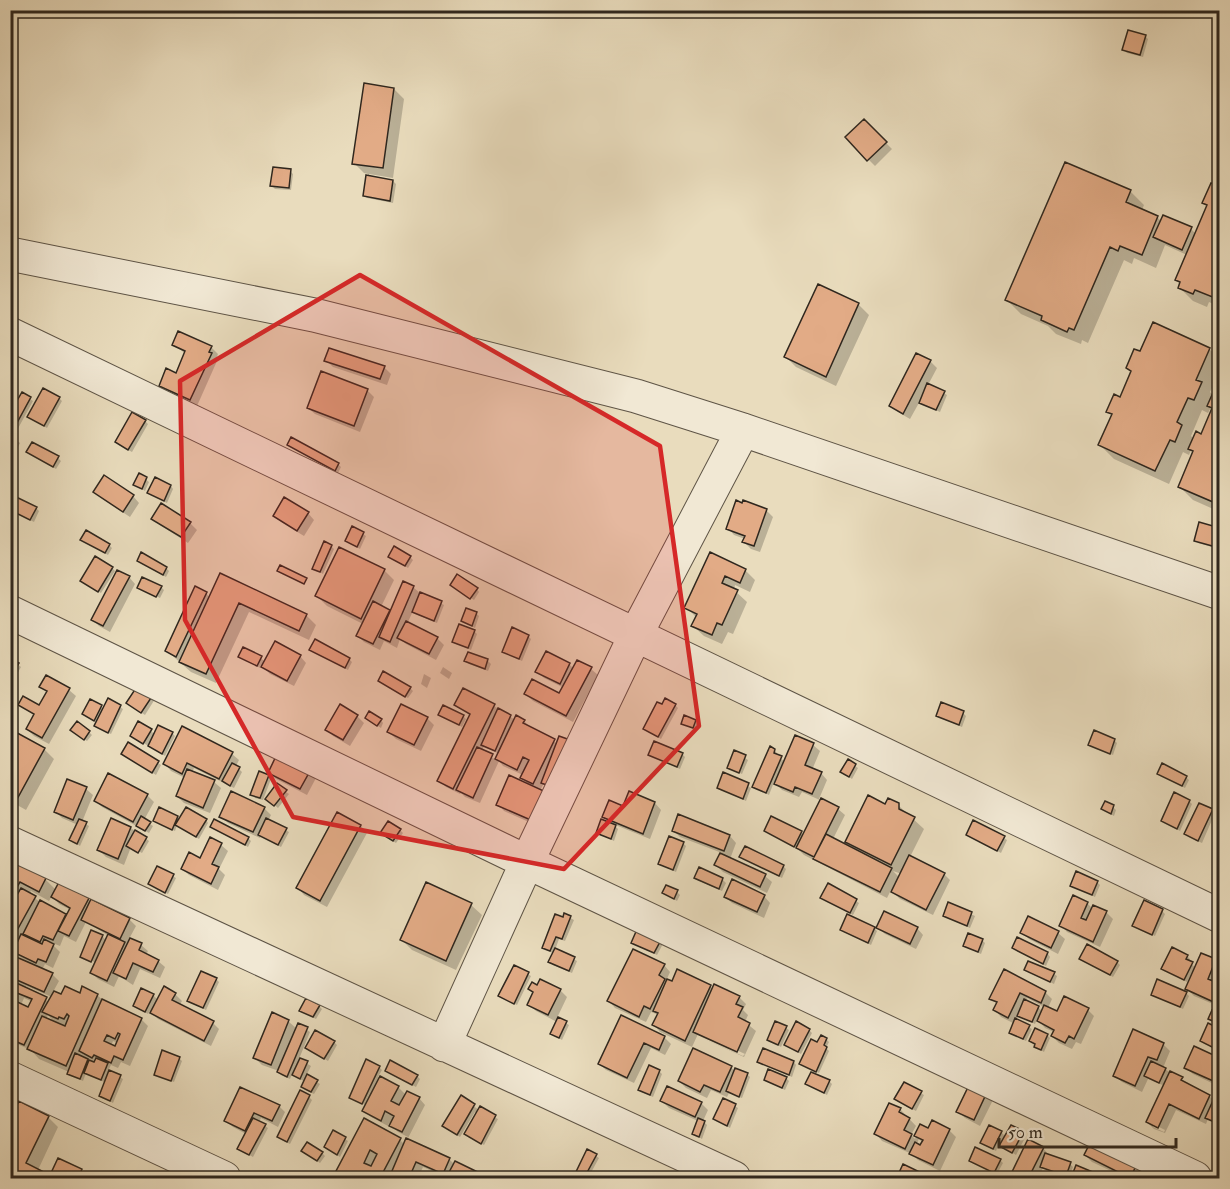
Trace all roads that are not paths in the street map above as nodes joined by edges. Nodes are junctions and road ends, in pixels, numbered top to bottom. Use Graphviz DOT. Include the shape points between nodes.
graph roads {
  1 [pos="10,254"];
  2 [pos="10,334"];
  3 [pos="743,430"];
  4 [pos="1220,593"];
  5 [pos="10,612"];
  6 [pos="635,636"];
  7 [pos="10,843"];
  8 [pos="527,862"];
  9 [pos="1220,916"];
  10 [pos="444,1045"];
  11 [pos="10,1078"];
  12 [pos="224,1179"];
  13 [pos="734,1179"];
  14 [pos="1195,1179"];
  1 -- 3 [label="street" via="326,317 636,396"];
  2 -- 6 [label="street"];
  3 -- 4 [label="street"];
  3 -- 6 [label="street"];
  5 -- 8 [label="street"];
  6 -- 8 [label="street"];
  6 -- 9 [label="street"];
  7 -- 10 [label="street"];
  8 -- 10 [label="street"];
  8 -- 14 [label="street"];
  10 -- 13 [label="street"];
  11 -- 12 [label="street"];
}
